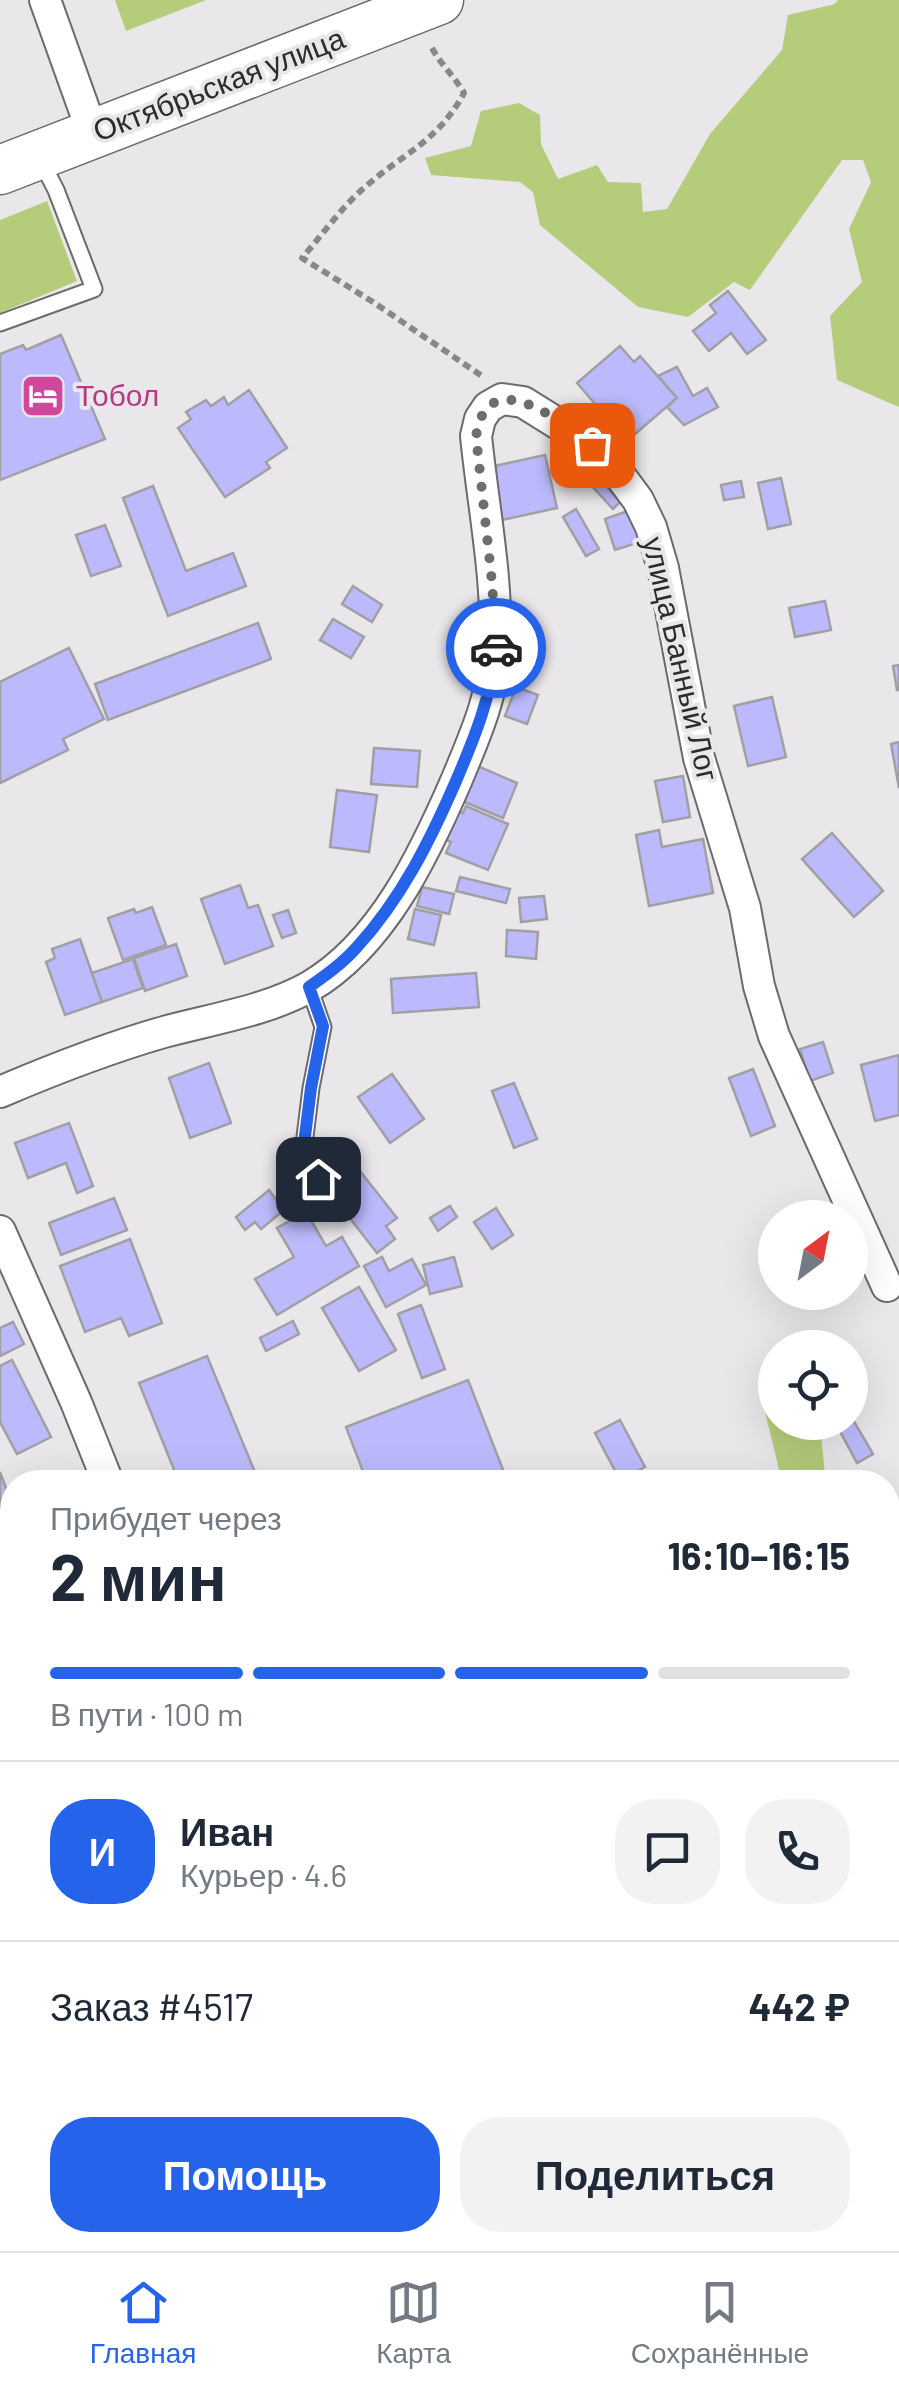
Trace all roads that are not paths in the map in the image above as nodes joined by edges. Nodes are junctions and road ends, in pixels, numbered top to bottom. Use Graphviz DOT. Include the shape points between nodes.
graph roads {
  1 [pos="44,0"];
  2 [pos="439,0"];
  3 [pos="93,134"];
  4 [pos="19,163"];
  5 [pos="0,322"];
  6 [pos="309,987"];
  7 [pos="0,1092"];
  8 [pos="318,1179"];
  9 [pos="0,1230"];
  10 [pos="887,1286"];
  11 [pos="103,1470"];
  1 -- 3 [label="street"];
  2 -- 3 [label="main road, Октябрьская улица"];
  3 -- 4 [label="main road, Октябрьская улица"];
  4 -- 5 [label="lane" via="56,190 94,288"];
  6 -- 7 [label="street" via="113,1047"];
  6 -- 8 [label="lane" via="323,1026 302,1160"];
  6 -- 10 [label="street, улица Банный Лог" via="356,948 399,894 473,741 496,650 476,436 488,407 523,402 592,445 615,468 651,527 699,758 745,908 774,1036"];
  9 -- 11 [label="street"];
}
